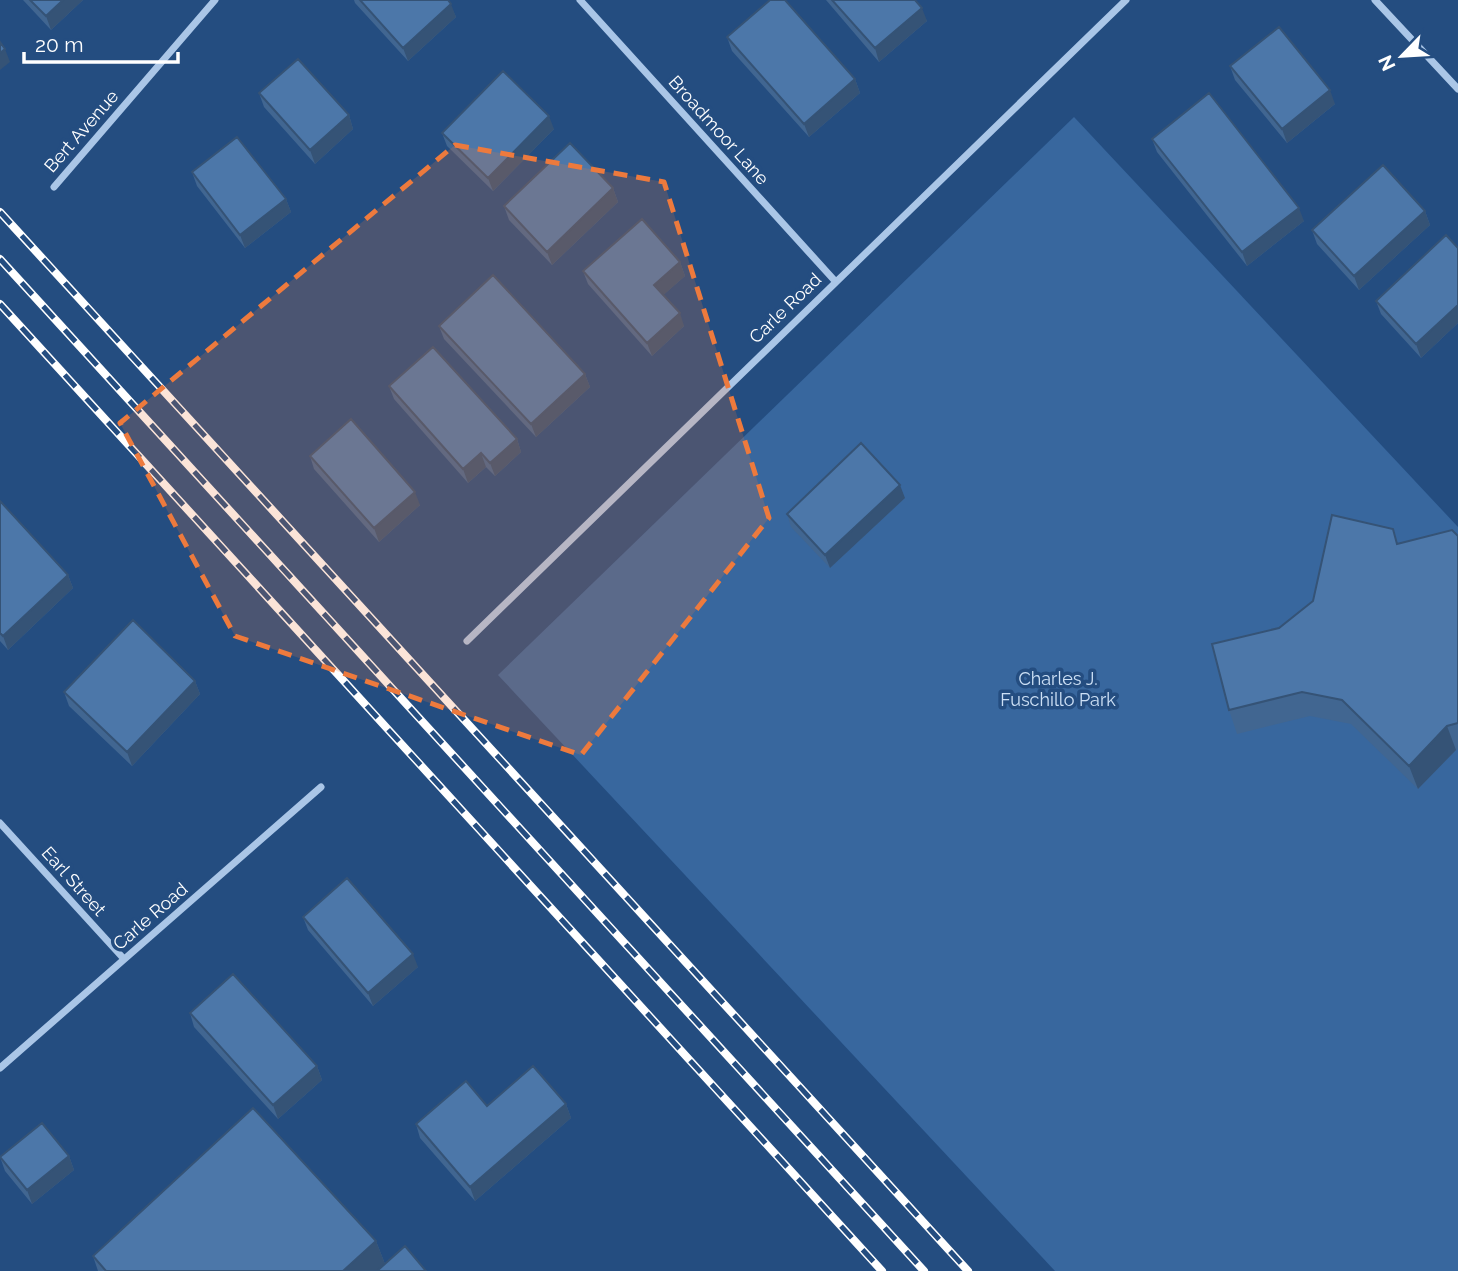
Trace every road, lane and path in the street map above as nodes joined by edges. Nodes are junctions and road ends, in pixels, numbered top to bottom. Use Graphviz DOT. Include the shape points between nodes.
graph roads {
  1 [pos="215,0"];
  2 [pos="580,0"];
  3 [pos="1126,0"];
  4 [pos="1375,0"];
  5 [pos="1458,89"];
  6 [pos="54,187"];
  7 [pos="835,281"];
  8 [pos="467,641"];
  9 [pos="321,787"];
  10 [pos="0,823"];
  11 [pos="124,960"];
  12 [pos="0,1068"];
  1 -- 6 [label="street, Bert Avenue"];
  2 -- 7 [label="street, Broadmoor Lane"];
  3 -- 7 [label="street, Carle Road"];
  4 -- 5 [label="street"];
  7 -- 8 [label="street, Carle Road"];
  9 -- 11 [label="street, Carle Road"];
  10 -- 11 [label="street, Earl Street"];
  11 -- 12 [label="street, Carle Road"];
}
